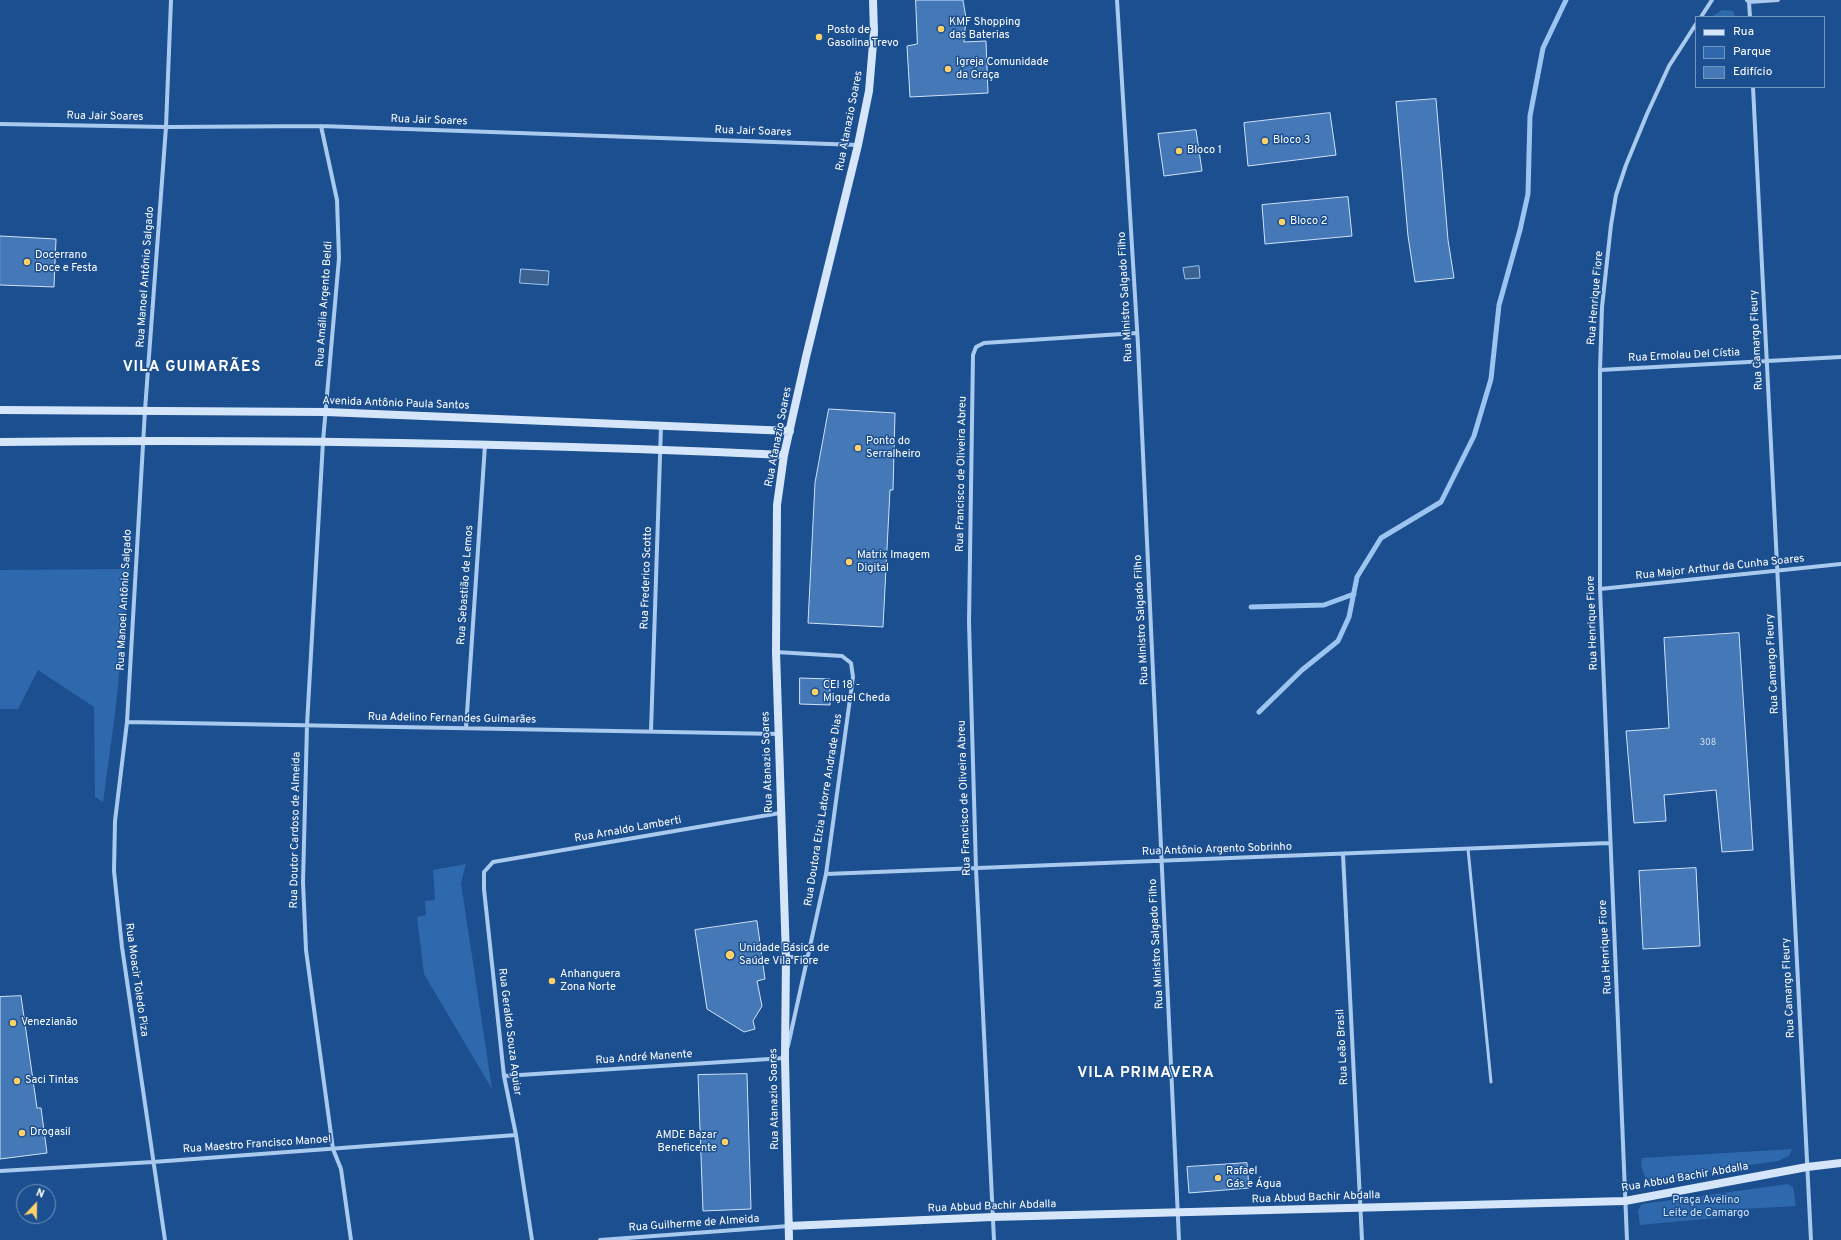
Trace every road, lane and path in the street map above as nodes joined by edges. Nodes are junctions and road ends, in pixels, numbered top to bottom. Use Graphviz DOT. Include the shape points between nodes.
graph roads {
  1 [pos="171,0"];
  2 [pos="873,0"];
  3 [pos="1117,0"];
  4 [pos="1712,0"];
  5 [pos="1778,0"];
  6 [pos="1748,1"];
  7 [pos="1702,16"];
  8 [pos="1750,16"];
  9 [pos="1695,26"];
  10 [pos="1753,88"];
  11 [pos="0,124"];
  12 [pos="321,126"];
  13 [pos="166,127"];
  14 [pos="858,145"];
  15 [pos="1137,333"];
  16 [pos="1841,357"];
  17 [pos="1767,360"];
  18 [pos="1600,370"];
  19 [pos="0,410"];
  20 [pos="145,410"];
  21 [pos="326,412"];
  22 [pos="661,426"];
  23 [pos="790,431"];
  24 [pos="144,440"];
  25 [pos="323,441"];
  26 [pos="0,442"];
  27 [pos="485,444"];
  28 [pos="661,450"];
  29 [pos="784,454"];
  30 [pos="1841,564"];
  31 [pos="1777,571"];
  32 [pos="1600,589"];
  33 [pos="776,652"];
  34 [pos="126,722"];
  35 [pos="307,725"];
  36 [pos="466,728"];
  37 [pos="651,731"];
  38 [pos="778,734"];
  39 [pos="780,813"];
  40 [pos="1609,844"];
  41 [pos="1468,849"];
  42 [pos="1343,854"];
  43 [pos="1162,861"];
  44 [pos="976,869"];
  45 [pos="484,872"];
  46 [pos="826,874"];
  47 [pos="786,957"];
  48 [pos="808,957"];
  49 [pos="785,1058"];
  50 [pos="504,1076"];
  51 [pos="1491,1082"];
  52 [pos="516,1135"];
  53 [pos="333,1149"];
  54 [pos="153,1162"];
  55 [pos="1841,1163"];
  56 [pos="1807,1167"];
  57 [pos="0,1171"];
  58 [pos="1625,1201"];
  59 [pos="1360,1208"];
  60 [pos="1178,1213"];
  61 [pos="992,1217"];
  62 [pos="788,1226"];
  63 [pos="165,1240"];
  64 [pos="351,1240"];
  65 [pos="532,1240"];
  66 [pos="600,1240"];
  67 [pos="789,1240"];
  68 [pos="994,1240"];
  69 [pos="1179,1240"];
  70 [pos="1362,1240"];
  71 [pos="1627,1240"];
  72 [pos="1810,1240"];
  1 -- 13 [label="street, Rua Manoel Antônio Salgado"];
  2 -- 14 [label="street, Rua Atanazio Soares" via="874,32 869,91"];
  3 -- 15 [label="street, Rua Ministro Salgado Filho"];
  4 -- 7 [label="street"];
  5 -- 6 [label="street"];
  6 -- 8 [label="street"];
  9 -- 18 [label="street, Rua Henrique Fiore" via="1668,66 1616,195 1602,307"];
  10 -- 17 [label="street, Rua Camargo Fleury"];
  11 -- 13 [label="street, Rua Jair Soares"];
  12 -- 13 [label="street, Rua Jair Soares"];
  12 -- 14 [label="street, Rua Jair Soares"];
  12 -- 21 [label="street, Rua Amália Argento Beldi" via="337,200 339,258"];
  13 -- 20 [label="street, Rua Manoel Antônio Salgado"];
  14 -- 23 [label="street, Rua Atanazio Soares"];
  15 -- 43 [label="street, Rua Ministro Salgado Filho"];
  15 -- 44 [label="street, Rua Francisco de Oliveira Abreu" via="984,344 976,347 972,355 969,622"];
  16 -- 17 [label="street, Rua Ermolau Del Cístia"];
  17 -- 18 [label="street, Rua Ermolau Del Cístia"];
  17 -- 31 [label="street, Rua Camargo Fleury"];
  18 -- 32 [label="street, Rua Henrique Fiore"];
  19 -- 20 [label="street, Avenida Antônio Paula Santos"];
  20 -- 21 [label="street, Avenida Antônio Paula Santos"];
  20 -- 24 [label="street, Rua Manoel Antônio Salgado"];
  21 -- 22 [label="street, Avenida Antônio Paula Santos"];
  21 -- 25 [label="street, Rua Amália Argento Beldi"];
  22 -- 23 [label="street, Avenida Antônio Paula Santos"];
  22 -- 28 [label="street, Rua Frederico Scotto"];
  23 -- 29 [label="street, Rua Atanazio Soares"];
  24 -- 25 [label="street"];
  24 -- 26 [label="street"];
  24 -- 34 [label="street, Rua Manoel Antônio Salgado"];
  25 -- 27 [label="street"];
  25 -- 35 [label="street, Rua Doutor Cardoso de Almeida"];
  27 -- 28 [label="street"];
  27 -- 36 [label="street, Rua Sebastião de Lemos"];
  28 -- 29 [label="street"];
  28 -- 37 [label="street, Rua Frederico Scotto"];
  29 -- 33 [label="street, Rua Atanazio Soares" via="777,505"];
  30 -- 31 [label="street, Rua Major Arthur da Cunha Soares"];
  31 -- 32 [label="street, Rua Major Arthur da Cunha Soares"];
  31 -- 56 [label="street, Rua Camargo Fleury"];
  32 -- 40 [label="street, Rua Henrique Fiore"];
  33 -- 38 [label="street, Rua Atanazio Soares"];
  33 -- 46 [label="street, Rua Doutora Elzia Latorre Andrade Dias" via="842,656 851,663 853,677"];
  34 -- 35 [label="street, Rua Adelino Fernandes Guimarães"];
  34 -- 54 [label="street, Rua Moacir Toledo Piza" via="115,821 114,871 122,947"];
  35 -- 36 [label="street, Rua Adelino Fernandes Guimarães"];
  35 -- 53 [label="street, Rua Doutor Cardoso de Almeida" via="303,882 306,950"];
  36 -- 37 [label="street, Rua Adelino Fernandes Guimarães"];
  37 -- 38 [label="street, Rua Adelino Fernandes Guimarães"];
  38 -- 39 [label="street, Rua Atanazio Soares"];
  39 -- 45 [label="street, Rua Arnaldo Lamberti" via="493,862"];
  39 -- 47 [label="street, Rua Atanazio Soares"];
  40 -- 41 [label="street, Rua Antônio Argento Sobrinho"];
  40 -- 58 [label="street, Rua Henrique Fiore"];
  41 -- 42 [label="street, Rua Antônio Argento Sobrinho"];
  41 -- 51 [label="lane"];
  42 -- 43 [label="street, Rua Antônio Argento Sobrinho"];
  42 -- 59 [label="street, Rua Leão Brasil"];
  43 -- 44 [label="street, Rua Antônio Argento Sobrinho"];
  43 -- 60 [label="street, Rua Ministro Salgado Filho"];
  44 -- 46 [label="street, Rua Antônio Argento Sobrinho"];
  44 -- 61 [label="street, Rua Francisco de Oliveira Abreu"];
  45 -- 50 [label="street, Rua Geraldo Souza Aguiar"];
  46 -- 48 [label="street, Rua Doutora Elzia Latorre Andrade Dias"];
  47 -- 48 [label="street"];
  47 -- 49 [label="street, Rua Atanazio Soares"];
  48 -- 49 [label="street, Rua Doutora Elzia Latorre Andrade Dias"];
  49 -- 50 [label="street, Rua André Manente"];
  49 -- 62 [label="street, Rua Atanazio Soares"];
  50 -- 52 [label="street, Rua Geraldo Souza Aguiar"];
  52 -- 53 [label="street, Rua Maestro Francisco Manoel"];
  52 -- 65 [label="street, Rua Geraldo Souza Aguiar"];
  53 -- 54 [label="street, Rua Maestro Francisco Manoel"];
  53 -- 64 [label="street, Rua Doutor Cardoso de Almeida" via="341,1170"];
  54 -- 57 [label="street, Rua Maestro Francisco Manoel"];
  54 -- 63 [label="street, Rua Moacir Toledo Piza"];
  55 -- 56 [label="street, Rua Abbud Bachir Abdalla"];
  56 -- 58 [label="street, Rua Abbud Bachir Abdalla"];
  56 -- 72 [label="street, Rua Camargo Fleury"];
  58 -- 59 [label="street, Rua Abbud Bachir Abdalla"];
  58 -- 71 [label="street, Rua Henrique Fiore"];
  59 -- 60 [label="street, Rua Abbud Bachir Abdalla"];
  59 -- 70 [label="street, Rua Leão Brasil"];
  60 -- 61 [label="street, Rua Abbud Bachir Abdalla"];
  60 -- 69 [label="street, Rua Ministro Salgado Filho"];
  61 -- 62 [label="street, Rua Abbud Bachir Abdalla"];
  61 -- 68 [label="street, Rua Francisco de Oliveira Abreu"];
  62 -- 66 [label="street, Rua Guilherme de Almeida"];
  62 -- 67 [label="street, Rua Atanazio Soares"];
}
